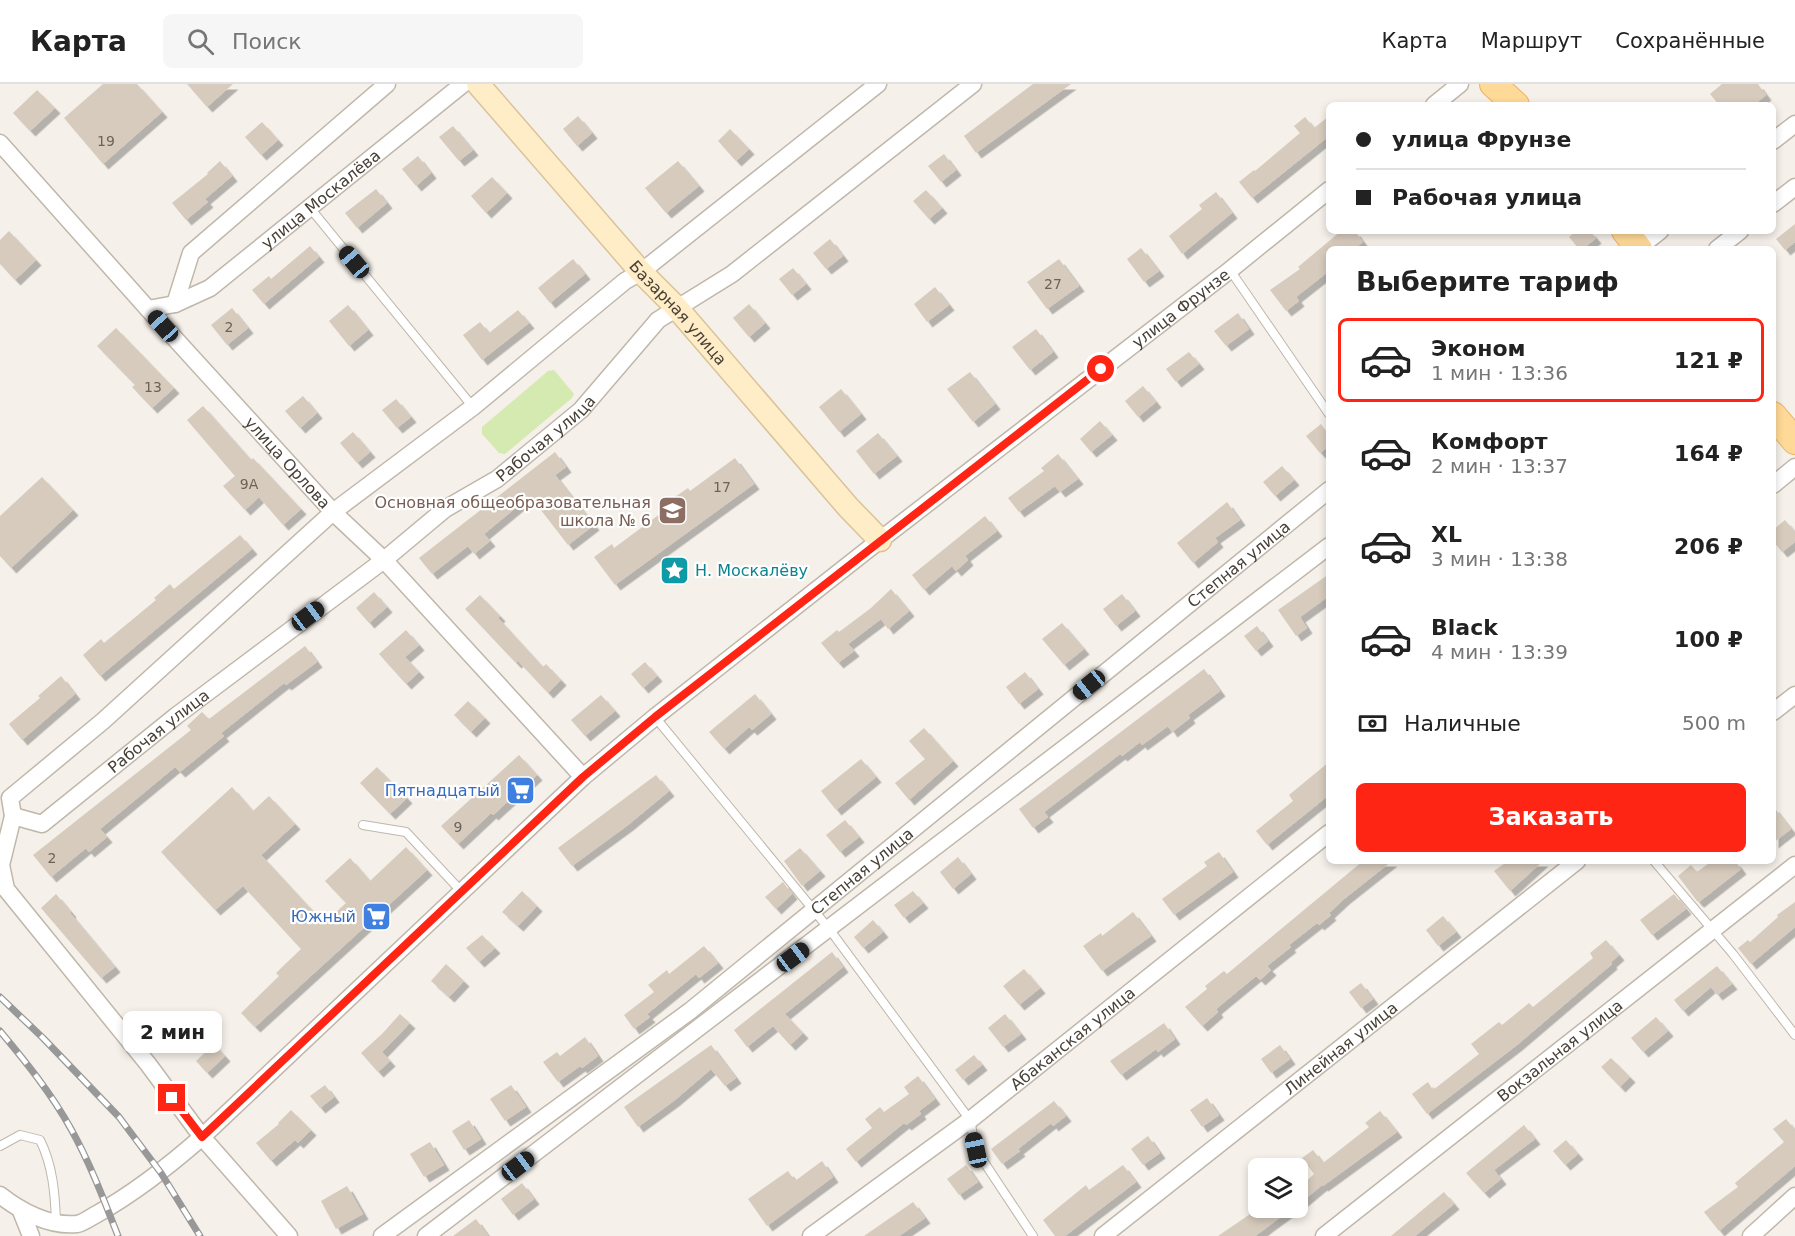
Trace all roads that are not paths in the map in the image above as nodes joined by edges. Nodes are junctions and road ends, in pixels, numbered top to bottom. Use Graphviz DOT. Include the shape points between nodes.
graph roads {
  1 [pos="387,84"];
  2 [pos="463,84"];
  3 [pos="478,84"];
  4 [pos="878,84"];
  5 [pos="973,84"];
  6 [pos="1460,84"];
  7 [pos="1493,84"];
  8 [pos="1438,102"];
  9 [pos="1513,102"];
  10 [pos="1795,124"];
  11 [pos="1776,139"];
  12 [pos="0,143"];
  13 [pos="1795,187"];
  14 [pos="1326,192"];
  15 [pos="1776,202"];
  16 [pos="310,208"];
  17 [pos="1654,234"];
  18 [pos="1736,234"];
  19 [pos="1635,244"];
  20 [pos="1721,246"];
  21 [pos="1230,270"];
  22 [pos="641,272"];
  23 [pos="175,304"];
  24 [pos="676,307"];
  25 [pos="148,309"];
  26 [pos="473,407"];
  27 [pos="1326,410"];
  28 [pos="1776,419"];
  29 [pos="1795,441"];
  30 [pos="1795,467"];
  31 [pos="1776,482"];
  32 [pos="1326,492"];
  33 [pos="333,512"];
  34 [pos="880,540"];
  35 [pos="1326,548"];
  36 [pos="384,560"];
  37 [pos="1795,695"];
  38 [pos="1776,710"];
  39 [pos="655,717"];
  40 [pos="583,777"];
  41 [pos="5,800"];
  42 [pos="13,816"];
  43 [pos="363,825"];
  44 [pos="1326,835"];
  45 [pos="1573,864"];
  46 [pos="1657,864"];
  47 [pos="1795,865"];
  48 [pos="3,888"];
  49 [pos="462,891"];
  50 [pos="813,909"];
  51 [pos="830,930"];
  52 [pos="1713,930"];
  53 [pos="1795,1035"];
  54 [pos="970,1120"];
  55 [pos="202,1137"];
  56 [pos="0,1146"];
  57 [pos="0,1195"];
  58 [pos="1795,1196"];
  59 [pos="21,1211"];
  60 [pos="56,1222"];
  61 [pos="73,1230"];
  62 [pos="31,1236"];
  63 [pos="289,1236"];
  64 [pos="382,1236"];
  65 [pos="426,1236"];
  66 [pos="811,1236"];
  67 [pos="1033,1236"];
  68 [pos="1103,1236"];
  69 [pos="1324,1236"];
  70 [pos="1751,1236"];
  1 -- 23 [label="street" via="191,253"];
  2 -- 16 [label="street, улица Москалёва"];
  3 -- 22 [label="street, Базарная улица"];
  4 -- 22 [label="street"];
  5 -- 24 [label="street, Рабочая улица" via="732,274"];
  6 -- 8 [label="street"];
  7 -- 9 [label="main road"];
  10 -- 11 [label="street"];
  12 -- 25 [label="street, улица Орлова"];
  13 -- 15 [label="street"];
  14 -- 21 [label="street, улица Фрунзе"];
  16 -- 23 [label="street, улица Москалёва" via="210,288"];
  16 -- 26 [label="lane"];
  17 -- 19 [label="street"];
  18 -- 20 [label="street"];
  21 -- 27 [label="lane"];
  21 -- 34 [label="street, улица Фрунзе"];
  22 -- 24 [label="street, Базарная улица"];
  22 -- 26 [label="street"];
  23 -- 25 [label="street, улица Москалёва"];
  24 -- 34 [label="street, Базарная улица"];
  24 -- 36 [label="street, Рабочая улица" via="658,320 581,410 497,479 446,509"];
  25 -- 33 [label="street, улица Орлова"];
  26 -- 33 [label="street"];
  28 -- 29 [label="main road"];
  30 -- 31 [label="street"];
  32 -- 50 [label="street, Степная улица"];
  33 -- 36 [label="street, улица Орлова"];
  33 -- 41 [label="street" via="103,721"];
  34 -- 39 [label="street, улица Фрунзе"];
  35 -- 51 [label="street, Степная улица"];
  36 -- 40 [label="street, улица Орлова"];
  36 -- 42 [label="street, Рабочая улица" via="176,716 42,824"];
  37 -- 38 [label="street"];
  39 -- 40 [label="street, улица Фрунзе"];
  39 -- 50 [label="lane"];
  40 -- 49 [label="street, улица Фрунзе"];
  41 -- 42 [label="street"];
  42 -- 48 [label="street" via="1,865"];
  43 -- 49 [label="lane" via="406,832"];
  44 -- 54 [label="street, Абаканская улица"];
  45 -- 68 [label="street, Линейная улица"];
  46 -- 52 [label="lane"];
  47 -- 52 [label="street, Вокзальная улица"];
  48 -- 55 [label="street" via="148,1064"];
  49 -- 55 [label="street, улица Фрунзе"];
  50 -- 51 [label="lane"];
  50 -- 64 [label="street, Степная улица" via="690,1011"];
  51 -- 54 [label="lane"];
  51 -- 65 [label="street, Степная улица"];
  52 -- 53 [label="lane"];
  52 -- 69 [label="street, Вокзальная улица"];
  54 -- 66 [label="street, Абаканская улица"];
  54 -- 67 [label="lane" via="976,1150"];
  55 -- 61 [label="street, улица Фрунзе" via="161,1173"];
  55 -- 63 [label="street"];
  56 -- 60 [label="lane" via="20,1135 40,1140 54,1188"];
  57 -- 59 [label="street, улица Фрунзе"];
  58 -- 70 [label="street"];
  59 -- 60 [label="street, улица Фрунзе"];
  59 -- 62 [label="street"];
  60 -- 61 [label="street, улица Фрунзе"];
}
